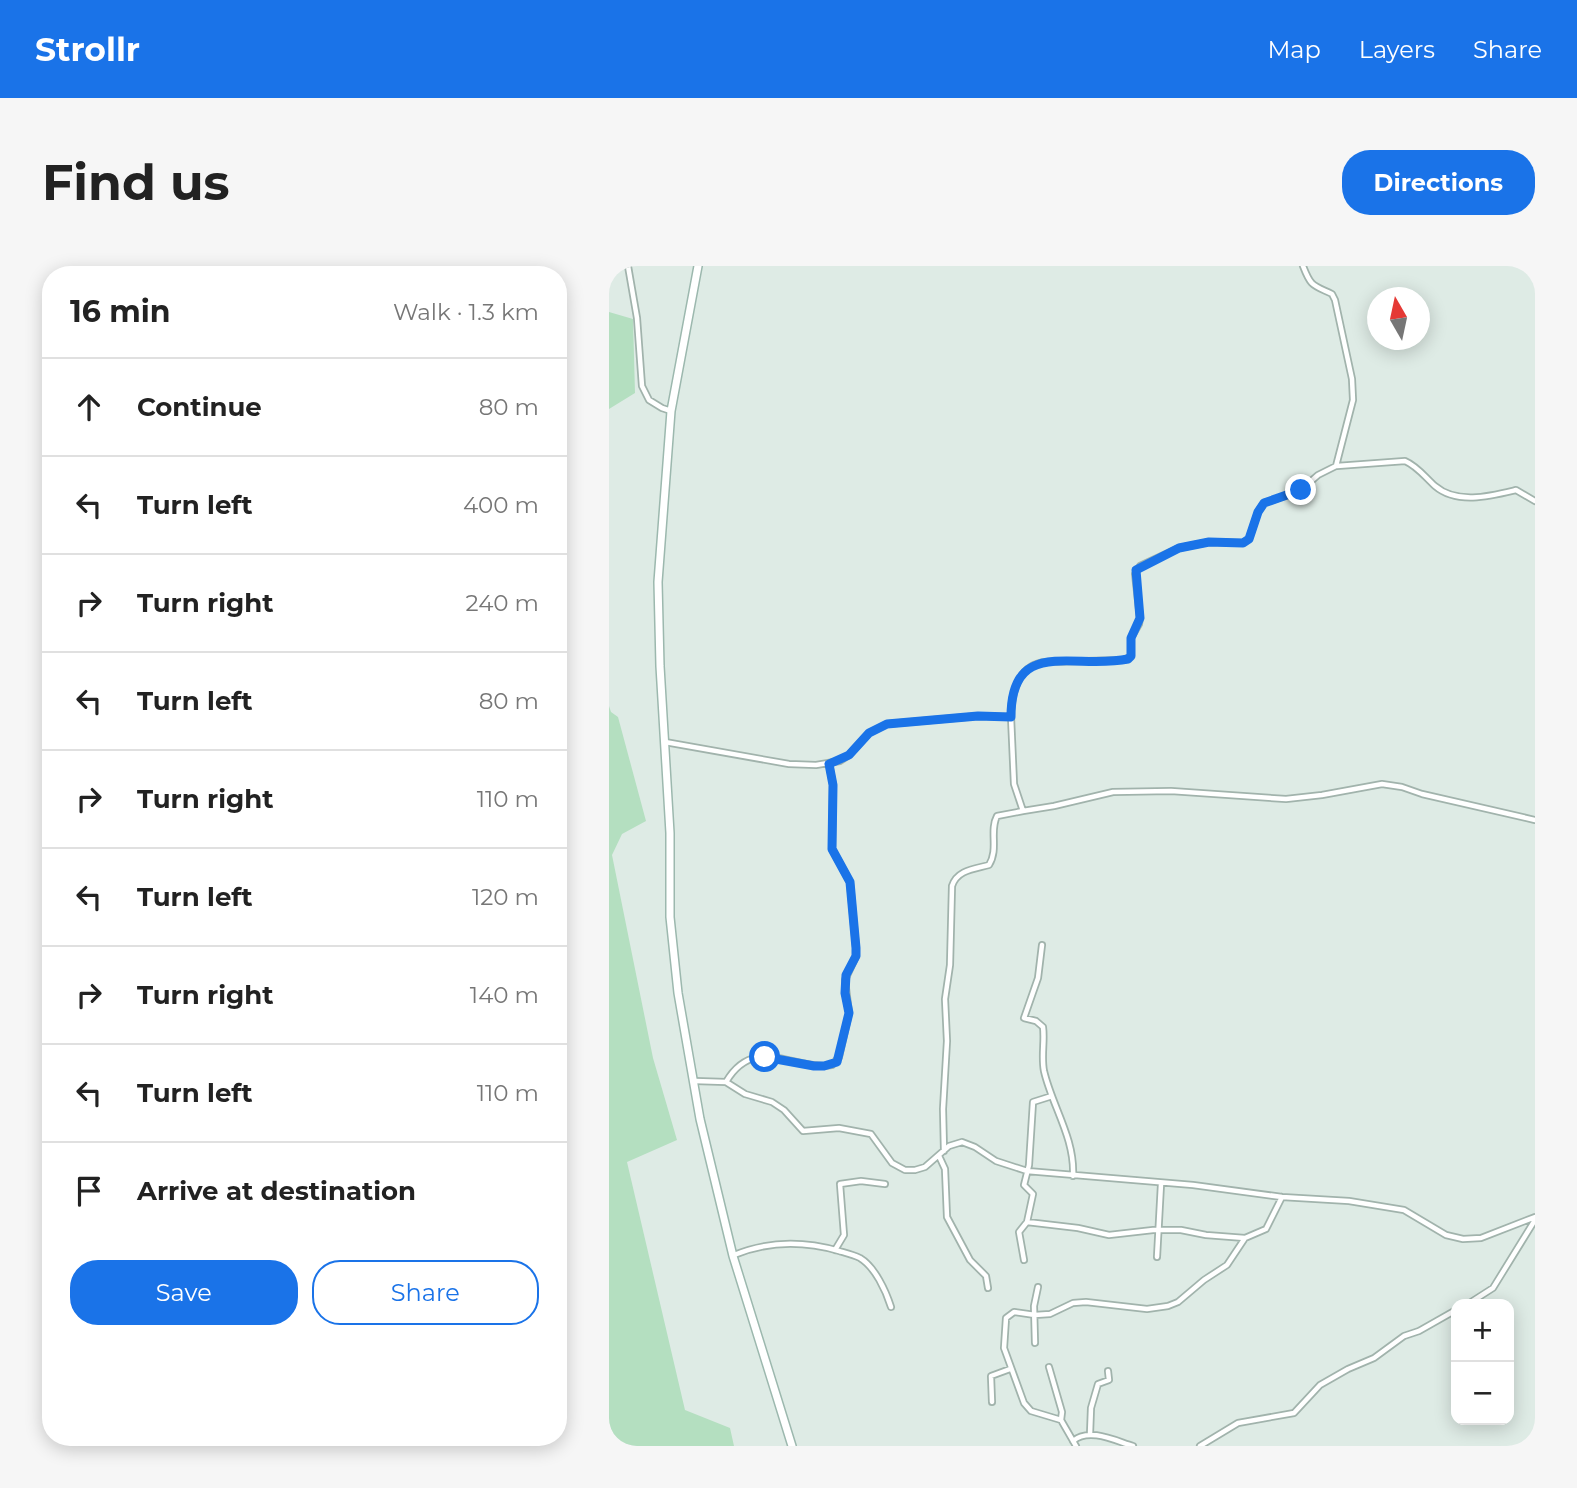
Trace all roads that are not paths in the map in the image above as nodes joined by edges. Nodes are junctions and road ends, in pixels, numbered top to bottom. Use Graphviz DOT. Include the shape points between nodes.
graph roads {
  1 [pos="628,266"];
  2 [pos="698,266"];
  3 [pos="1303,266"];
  4 [pos="671,411"];
  5 [pos="1336,466"];
  6 [pos="1535,501"];
  7 [pos="1011,717"];
  8 [pos="665,742"];
  9 [pos="829,764"];
  10 [pos="1023,811"];
  11 [pos="1535,820"];
  12 [pos="1042,945"];
  13 [pos="695,1081"];
  14 [pos="726,1082"];
  15 [pos="1052,1096"];
  16 [pos="944,1151"];
  17 [pos="939,1156"];
  18 [pos="1027,1171"];
  19 [pos="1073,1176"];
  20 [pos="885,1184"];
  21 [pos="1161,1184"];
  22 [pos="1282,1197"];
  23 [pos="1535,1218"];
  24 [pos="1027,1222"];
  25 [pos="1159,1230"];
  26 [pos="1245,1238"];
  27 [pos="835,1250"];
  28 [pos="733,1256"];
  29 [pos="1157,1257"];
  30 [pos="1024,1261"];
  31 [pos="1038,1287"];
  32 [pos="988,1289"];
  33 [pos="1476,1299"];
  34 [pos="891,1307"];
  35 [pos="1451,1313"];
  36 [pos="1035,1315"];
  37 [pos="1035,1343"];
  38 [pos="1049,1367"];
  39 [pos="1010,1369"];
  40 [pos="1108,1371"];
  41 [pos="992,1402"];
  42 [pos="1061,1420"];
  43 [pos="1090,1434"];
  44 [pos="1074,1443"];
  45 [pos="792,1446"];
  46 [pos="1133,1446"];
  47 [pos="1200,1446"];
  1 -- 4 [label="street" via="642,386 649,400"];
  2 -- 4 [label="main road"];
  3 -- 5 [label="street" via="1313,286 1335,300 1352,379 1351,411"];
  4 -- 8 [label="main road" via="658,582"];
  5 -- 6 [label="street" via="1405,461 1453,496 1516,489"];
  5 -- 7 [label="street" via="1301,490 1264,503 1243,543 1197,544 1140,566 1135,574 1140,618 1131,638 1131,656 1034,665 1014,689"];
  7 -- 9 [label="street" via="887,724 869,733 849,755"];
  7 -- 10 [label="street" via="1014,784"];
  8 -- 9 [label="street" via="789,764"];
  8 -- 13 [label="main road" via="670,917 678,993"];
  9 -- 14 [label="street" via="832,849 850,882 856,948 846,975 849,1013 839,1057 824,1066 772,1056 755,1058 738,1065"];
  10 -- 11 [label="street" via="1113,792 1286,799 1382,784"];
  10 -- 16 [label="street" via="997,816 992,862 961,873 952,886 945,999"];
  12 -- 15 [label="street" via="1038,978 1024,1018 1043,1027 1043,1067"];
  13 -- 14 [label="street"];
  13 -- 28 [label="main road"];
  14 -- 17 [label="street" via="778,1105 803,1131 839,1128 871,1135 892,1163 905,1170 925,1167"];
  15 -- 18 [label="street" via="1033,1102"];
  15 -- 19 [label="street" via="1069,1139"];
  16 -- 17 [label="street"];
  16 -- 18 [label="street" via="955,1143 968,1143 996,1161"];
  17 -- 32 [label="street" via="946,1180 947,1217 970,1260 986,1276"];
  18 -- 19 [label="street"];
  18 -- 24 [label="street" via="1024,1186 1033,1194"];
  19 -- 21 [label="street"];
  20 -- 27 [label="street" via="840,1184 844,1236"];
  21 -- 22 [label="street"];
  21 -- 25 [label="street"];
  22 -- 23 [label="street" via="1404,1210 1462,1239 1481,1238"];
  22 -- 26 [label="street" via="1266,1229"];
  23 -- 33 [label="street" via="1493,1288"];
  24 -- 25 [label="street" via="1109,1236"];
  24 -- 30 [label="street" via="1019,1232"];
  25 -- 26 [label="street"];
  25 -- 29 [label="street"];
  26 -- 36 [label="street" via="1227,1265 1168,1306 1147,1309 1078,1302 1056,1313"];
  27 -- 28 [label="street" via="792,1243"];
  27 -- 34 [label="street" via="867,1264 885,1289"];
  28 -- 45 [label="main road"];
  31 -- 36 [label="street"];
  35 -- 47 [label="street" via="1320,1385 1294,1413 1238,1423"];
  36 -- 37 [label="street"];
  36 -- 39 [label="street" via="1014,1312 1006,1318 1004,1348"];
  38 -- 42 [label="street"];
  39 -- 41 [label="street" via="991,1376"];
  39 -- 42 [label="street" via="1027,1408"];
  40 -- 43 [label="street" via="1109,1380 1098,1384 1091,1408"];
  42 -- 44 [label="street"];
  43 -- 44 [label="street"];
  43 -- 46 [label="street"];
}
